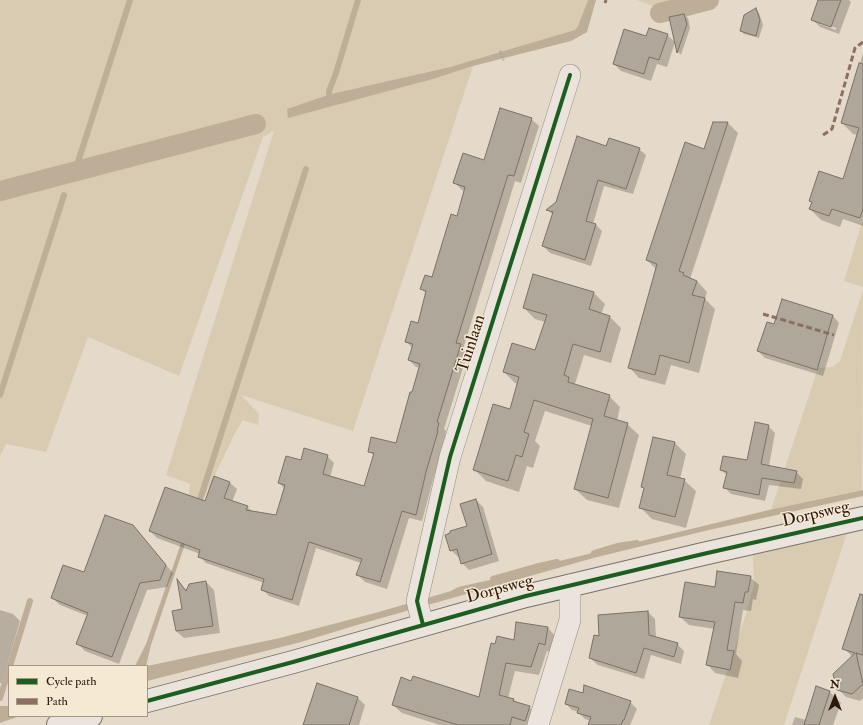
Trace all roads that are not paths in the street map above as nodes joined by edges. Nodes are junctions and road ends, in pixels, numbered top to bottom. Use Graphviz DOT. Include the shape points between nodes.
graph roads {
  1 [pos="570,75"];
  2 [pos="863,518"];
  3 [pos="570,585"];
  4 [pos="423,625"];
  5 [pos="148,701"];
  6 [pos="87,717"];
  7 [pos="58,725"];
  8 [pos="538,725"];
  1 -- 4 [label="street, Tuinlaan" via="450,457 417,601"];
  2 -- 3 [label="street, Dorpsweg"];
  3 -- 4 [label="street, Dorpsweg"];
  3 -- 8 [label="street" via="570,620"];
  4 -- 5 [label="street, Dorpsweg"];
  6 -- 7 [label="street"];
}
